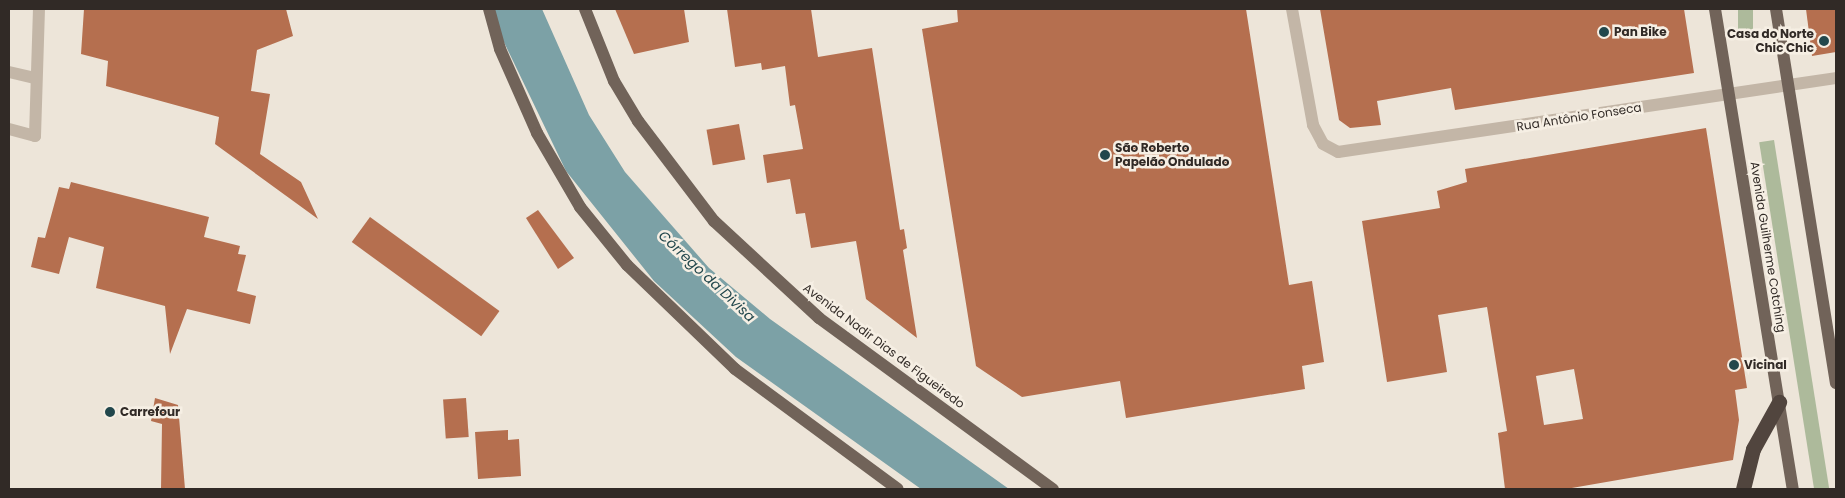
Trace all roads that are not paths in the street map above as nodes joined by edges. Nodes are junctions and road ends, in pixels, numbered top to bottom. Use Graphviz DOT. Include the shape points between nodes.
graph roads {
  1 [pos="39,9"];
  2 [pos="489,9"];
  3 [pos="585,9"];
  4 [pos="1292,9"];
  5 [pos="1715,9"];
  6 [pos="1776,9"];
  7 [pos="9,72"];
  8 [pos="36,78"];
  9 [pos="1836,78"];
  10 [pos="1788,86"];
  11 [pos="1729,95"];
  12 [pos="9,129"];
  13 [pos="1836,383"];
  14 [pos="1779,402"];
  15 [pos="898,489"];
  16 [pos="1053,489"];
  17 [pos="1743,489"];
  18 [pos="1793,489"];
  1 -- 8 [label="street"];
  2 -- 15 [label="main road" via="500,49 537,133 580,207 627,265 735,369"];
  3 -- 16 [label="main road, Avenida Nadir Dias de Figueiredo" via="614,81 638,121 714,221 820,318"];
  4 -- 11 [label="street, Rua Antônio Fonseca" via="1306,99 1323,144 1338,152 1356,152"];
  5 -- 11 [label="main road, Avenida Guilherme Cotching"];
  6 -- 10 [label="main road"];
  7 -- 8 [label="street"];
  8 -- 12 [label="street" via="35,136"];
  9 -- 10 [label="street, Rua Antônio Fonseca"];
  10 -- 11 [label="street, Rua Antônio Fonseca"];
  10 -- 13 [label="main road"];
  11 -- 14 [label="main road, Avenida Guilherme Cotching"];
  14 -- 17 [label="highway" via="1753,449"];
  14 -- 18 [label="main road, Avenida Guilherme Cotching"];
}
